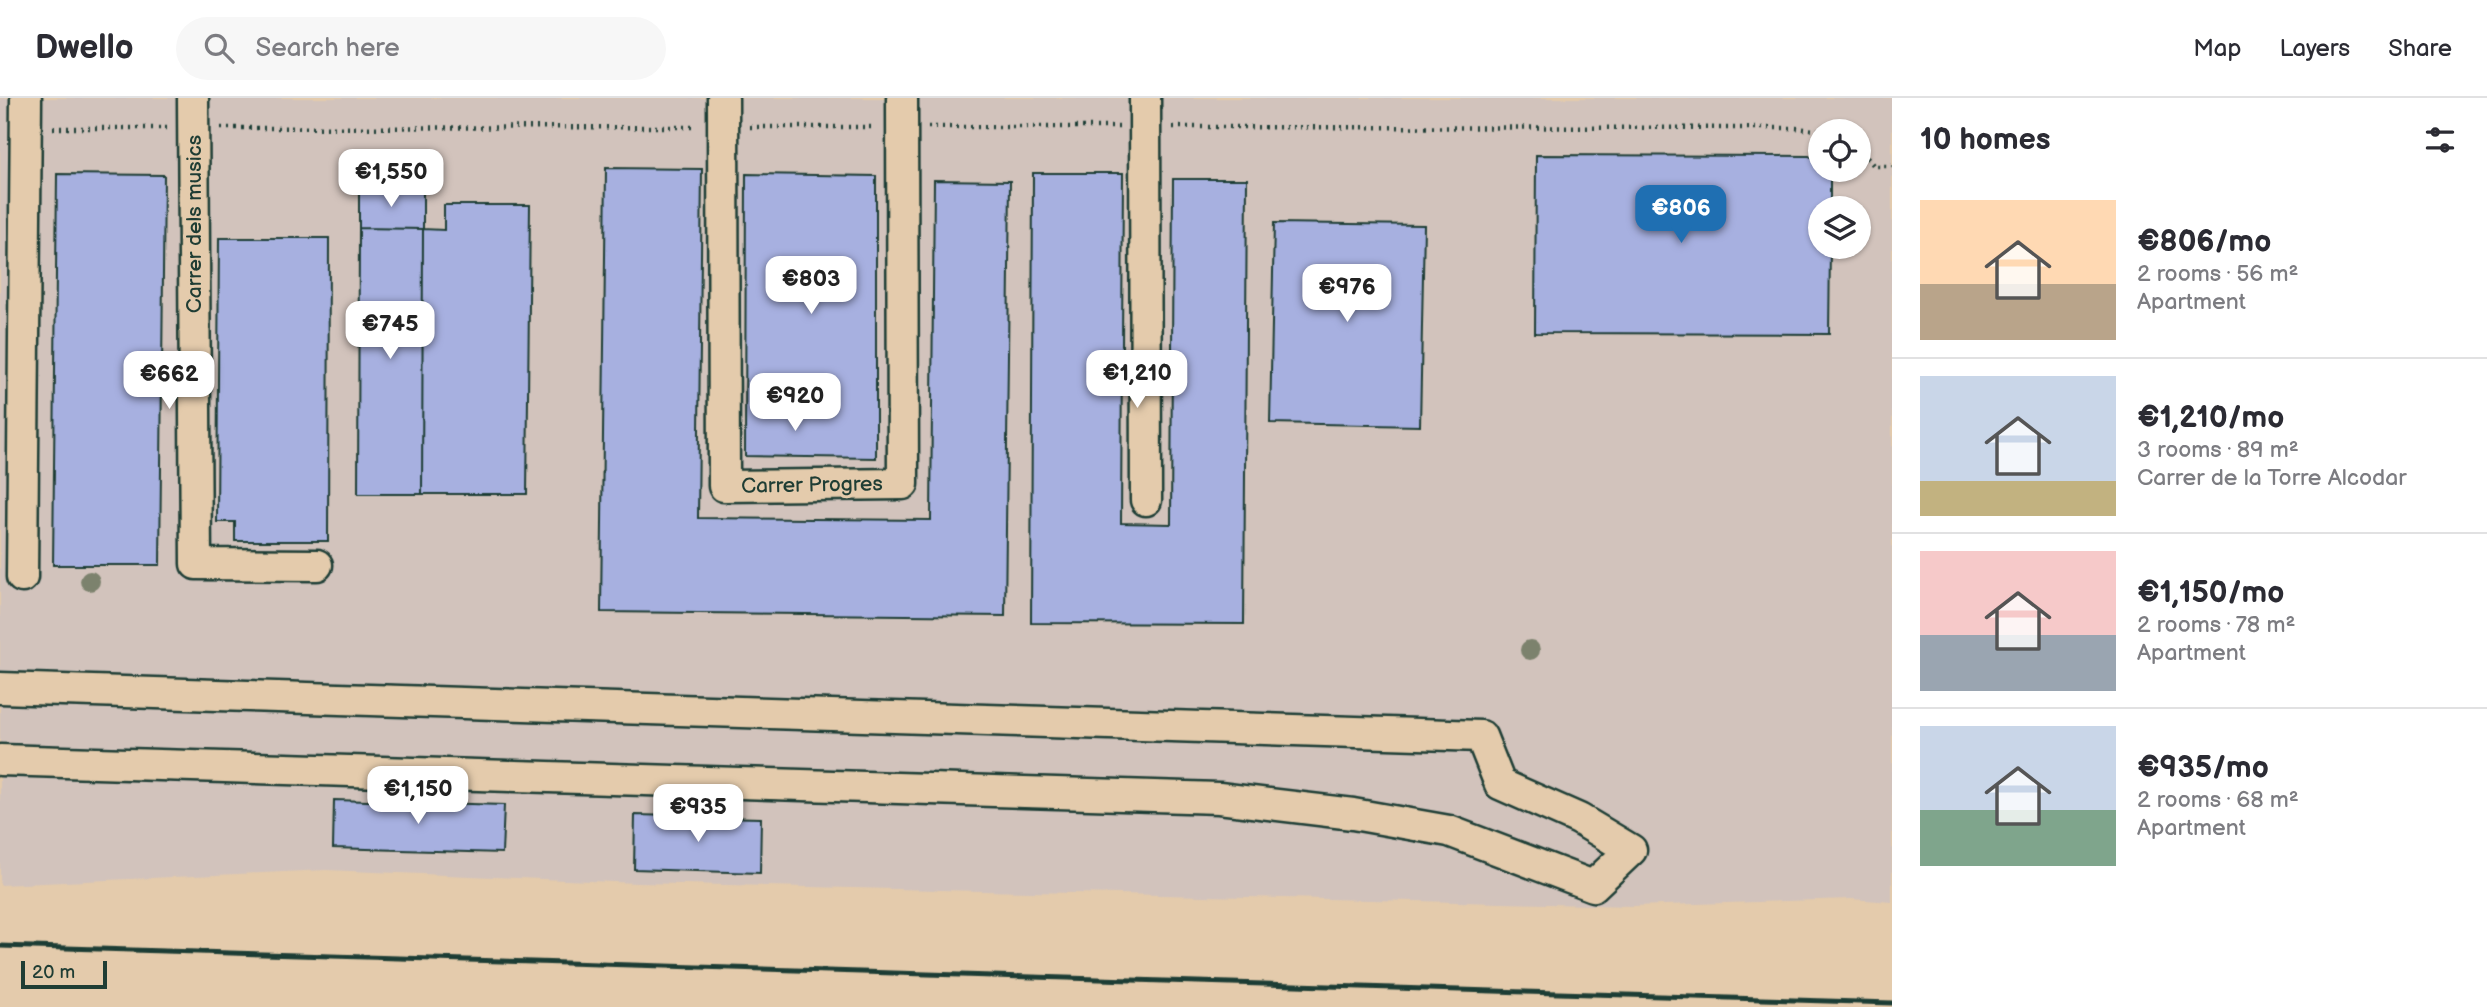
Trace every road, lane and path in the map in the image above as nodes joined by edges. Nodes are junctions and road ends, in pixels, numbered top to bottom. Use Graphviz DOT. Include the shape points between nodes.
graph roads {
  1 [pos="26,98"];
  2 [pos="193,98"];
  3 [pos="723,98"];
  4 [pos="902,98"];
  5 [pos="1145,98"];
  6 [pos="1871,162"];
  7 [pos="1892,166"];
  8 [pos="1146,500"];
  9 [pos="317,565"];
  10 [pos="22,577"];
  11 [pos="0,688"];
  12 [pos="0,760"];
  1 -- 10 [label="street"];
  2 -- 9 [label="street, Carrer dels musics" via="196,564"];
  3 -- 4 [label="street, Carrer Progres" via="724,486 902,484"];
  5 -- 8 [label="street"];
  6 -- 7 [label="path"];
  11 -- 12 [label="street" via="1481,736 1500,784 1579,819 1631,850 1593,886 1449,831 1219,798"];
}
